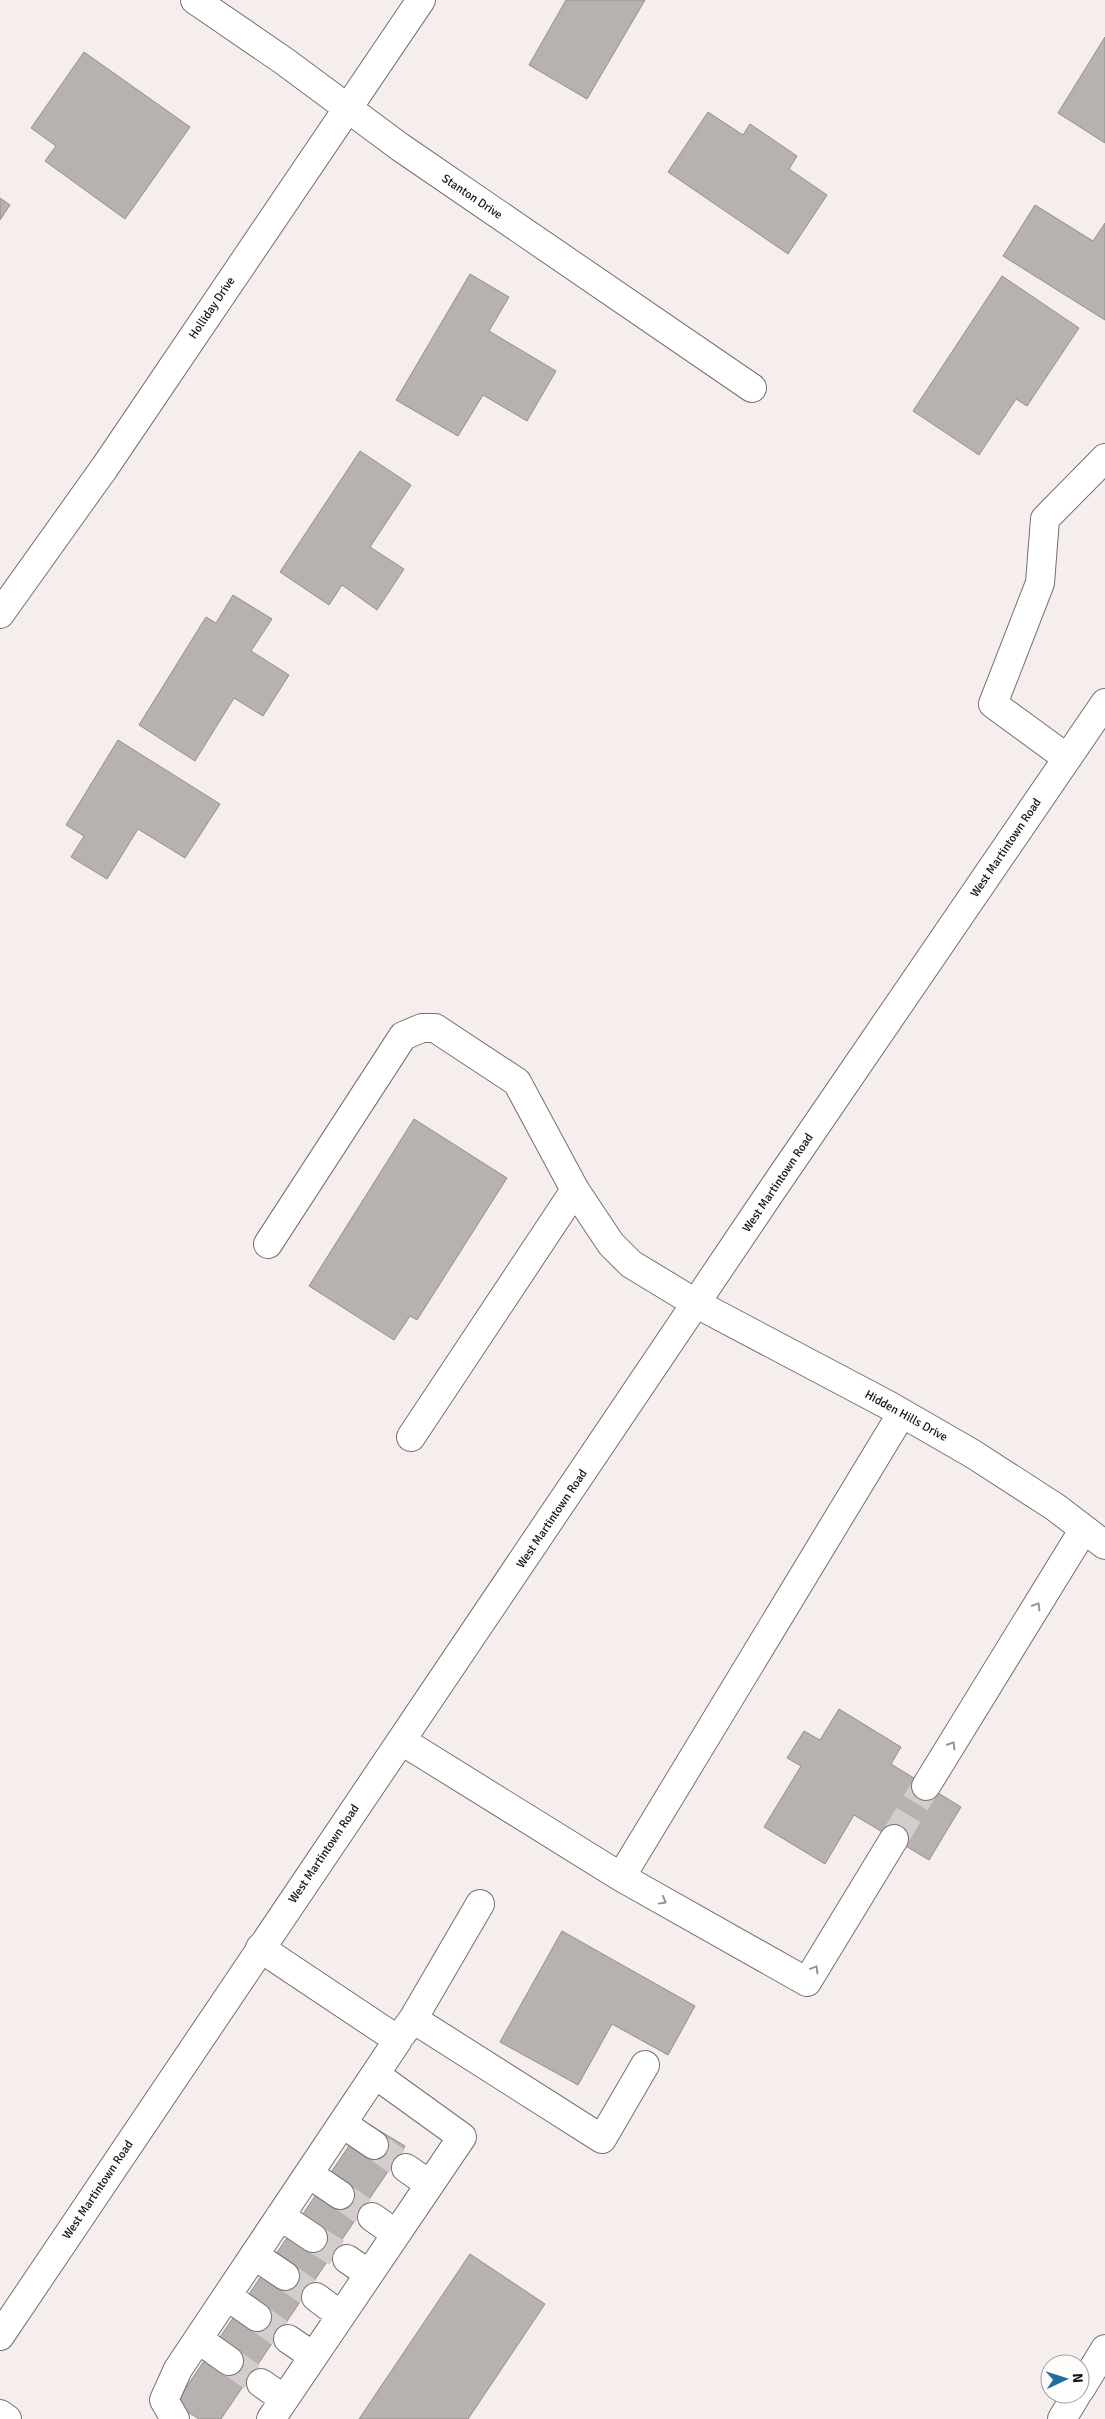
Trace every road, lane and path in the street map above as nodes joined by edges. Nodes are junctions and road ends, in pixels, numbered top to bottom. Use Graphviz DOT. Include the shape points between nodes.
graph roads {
  1 [pos="195,0"];
  2 [pos="421,0"];
  3 [pos="348,109"];
  4 [pos="752,388"];
  5 [pos="1105,458"];
  6 [pos="0,614"];
  7 [pos="1105,703"];
  8 [pos="1067,758"];
  9 [pos="575,1190"];
  10 [pos="268,1244"];
  11 [pos="697,1304"];
  12 [pos="902,1413"];
  13 [pos="411,1437"];
  14 [pos="1094,1537"];
  15 [pos="402,1740"];
  16 [pos="926,1786"];
  17 [pos="894,1839"];
  18 [pos="621,1877"];
  19 [pos="480,1904"];
  20 [pos="260,1948"];
  21 [pos="406,2030"];
  22 [pos="645,2065"];
  23 [pos="376,2075"];
  24 [pos="344,2124"];
  25 [pos="374,2145"];
  26 [pos="406,2168"];
  27 [pos="310,2174"];
  28 [pos="429,2184"];
  29 [pos="340,2195"];
  30 [pos="280,2216"];
  31 [pos="372,2217"];
  32 [pos="396,2234"];
  33 [pos="313,2238"];
  34 [pos="254,2255"];
  35 [pos="285,2276"];
  36 [pos="227,2296"];
  37 [pos="316,2298"];
  38 [pos="340,2315"];
  39 [pos="257,2317"];
  40 [pos="0,2336"];
  41 [pos="198,2340"];
  42 [pos="288,2340"];
  43 [pos="1105,2349"];
  44 [pos="313,2356"];
  45 [pos="229,2361"];
  46 [pos="1090,2374"];
  47 [pos="261,2382"];
  48 [pos="1071,2404"];
  49 [pos="278,2409"];
  50 [pos="0,2414"];
  51 [pos="7,2419"];
  52 [pos="175,2419"];
  53 [pos="1062,2419"];
  1 -- 3 [label="street, Stanton Drive"];
  2 -- 3 [label="street, Holliday Drive"];
  3 -- 4 [label="street, Stanton Drive"];
  3 -- 6 [label="street, Holliday Drive" via="105,467"];
  5 -- 8 [label="street" via="1045,519 1040,583 993,704"];
  7 -- 8 [label="street, West Martintown Road"];
  8 -- 11 [label="street, West Martintown Road"];
  9 -- 10 [label="street, Hidden Hills Drive" via="517,1082 435,1028 422,1028 403,1036"];
  9 -- 11 [label="street, Hidden Hills Drive" via="611,1244 631,1264"];
  9 -- 13 [label="street"];
  11 -- 12 [label="street, Hidden Hills Drive"];
  11 -- 15 [label="street, West Martintown Road"];
  12 -- 14 [label="street, Hidden Hills Drive" via="973,1454 1055,1507"];
  12 -- 18 [label="street"];
  16 -- 14 [label="street, one-way"];
  15 -- 18 [label="street"];
  15 -- 20 [label="street, West Martintown Road"];
  18 -- 17 [label="street, one-way" via="807,1982"];
  19 -- 21 [label="street"];
  20 -- 21 [label="street"];
  20 -- 40 [label="street, West Martintown Road"];
  21 -- 22 [label="street" via="602,2139"];
  21 -- 23 [label="street"];
  23 -- 24 [label="street"];
  23 -- 28 [label="street" via="462,2137"];
  24 -- 25 [label="street"];
  24 -- 27 [label="street"];
  26 -- 28 [label="street"];
  27 -- 29 [label="street"];
  27 -- 30 [label="street"];
  28 -- 32 [label="street"];
  30 -- 33 [label="street"];
  30 -- 34 [label="street"];
  31 -- 32 [label="street"];
  32 -- 38 [label="street" via="358,2267"];
  34 -- 35 [label="street"];
  34 -- 36 [label="street"];
  36 -- 39 [label="street"];
  36 -- 41 [label="street"];
  37 -- 38 [label="street"];
  38 -- 44 [label="street"];
  41 -- 45 [label="street"];
  41 -- 52 [label="street" via="178,2369 164,2400"];
  42 -- 44 [label="street"];
  43 -- 46 [label="street"];
  44 -- 49 [label="street"];
  47 -- 49 [label="street"];
  48 -- 53 [label="street"];
  50 -- 51 [label="street"];
}
